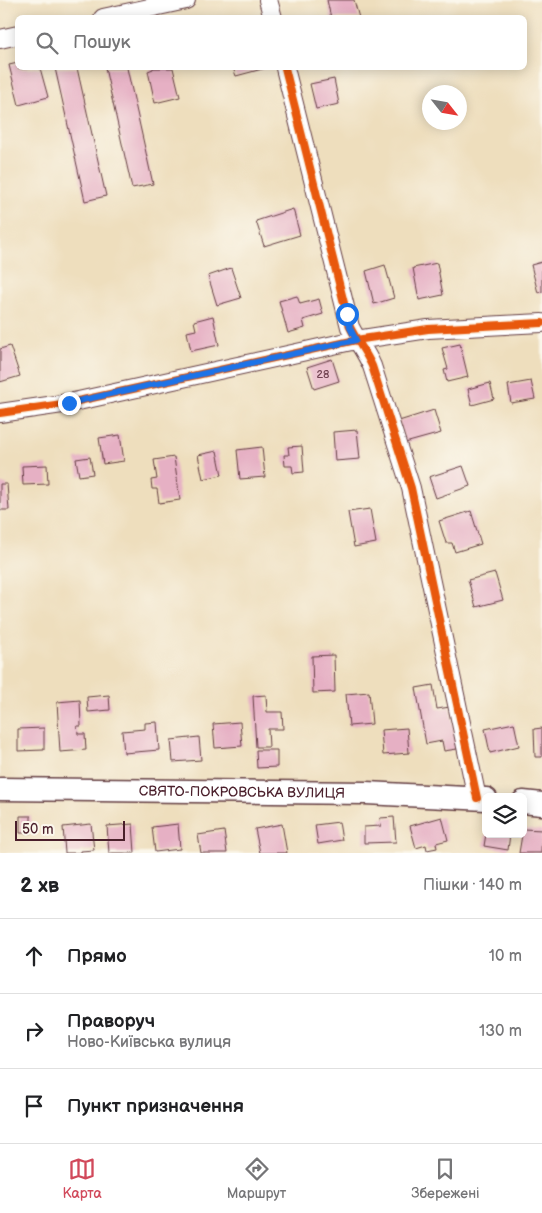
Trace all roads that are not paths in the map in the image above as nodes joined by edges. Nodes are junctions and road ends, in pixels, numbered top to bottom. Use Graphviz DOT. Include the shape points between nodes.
graph roads {
  1 [pos="186,0"];
  2 [pos="268,0"];
  3 [pos="117,15"];
  4 [pos="272,15"];
  5 [pos="15,36"];
  6 [pos="0,39"];
  7 [pos="286,70"];
  8 [pos="542,323"];
  9 [pos="356,340"];
  10 [pos="0,413"];
  11 [pos="0,789"];
  12 [pos="481,798"];
  13 [pos="527,802"];
  14 [pos="542,804"];
  1 -- 3 [label="street"];
  2 -- 4 [label="street"];
  5 -- 6 [label="street"];
  7 -- 9 [label="street" via="350,328"];
  8 -- 9 [label="street" via="428,328"];
  9 -- 10 [label="street" via="69,403"];
  9 -- 12 [label="street" via="372,366 411,488"];
  11 -- 12 [label="main road, СВЯТО-ПОКРОВСЬКА ВУЛИЦЯ" via="366,793"];
  13 -- 14 [label="main road"];
}
